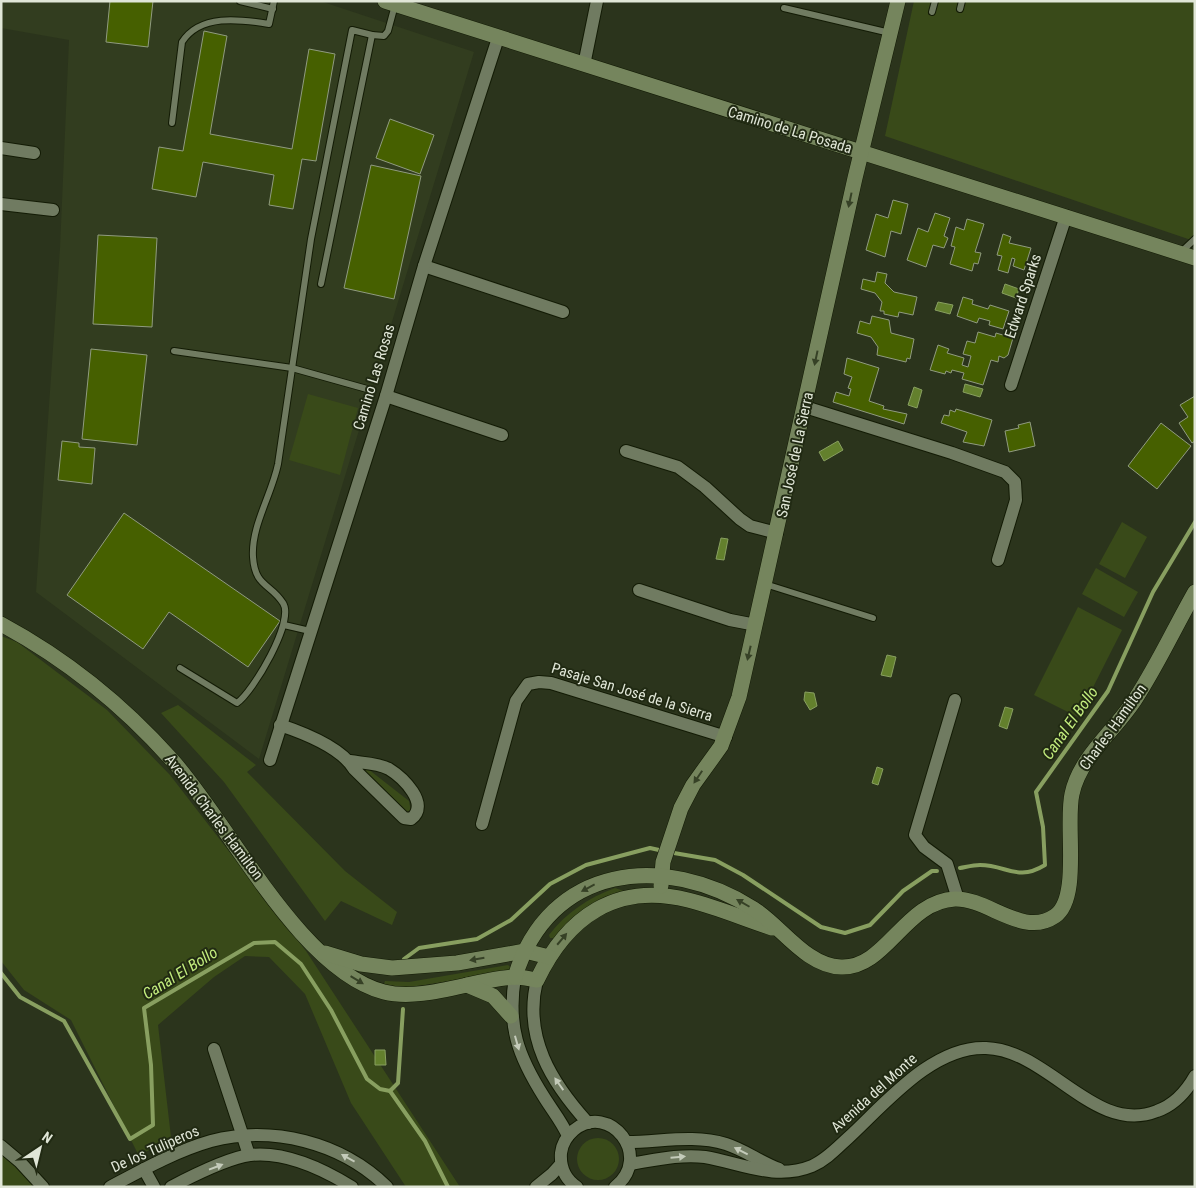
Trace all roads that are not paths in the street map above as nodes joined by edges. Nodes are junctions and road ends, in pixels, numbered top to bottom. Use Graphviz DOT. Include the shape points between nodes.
graph roads {
  1 [pos="240,1"];
  2 [pos="274,1"];
  3 [pos="597,1"];
  4 [pos="898,1"];
  5 [pos="935,1"];
  6 [pos="962,1"];
  7 [pos="390,3"];
  8 [pos="784,8"];
  9 [pos="273,9"];
  10 [pos="960,10"];
  11 [pos="932,12"];
  12 [pos="891,33"];
  13 [pos="372,35"];
  14 [pos="498,38"];
  15 [pos="584,65"];
  16 [pos="172,123"];
  17 [pos="1,148"];
  18 [pos="861,152"];
  19 [pos="34,153"];
  20 [pos="1,204"];
  21 [pos="53,210"];
  22 [pos="1066,216"];
  23 [pos="1195,239"];
  24 [pos="1179,253"];
  25 [pos="1195,258"];
  26 [pos="424,266"];
  27 [pos="322,284"];
  28 [pos="563,312"];
  29 [pos="174,351"];
  30 [pos="292,368"];
  31 [pos="1011,385"];
  32 [pos="367,389"];
  33 [pos="386,396"];
  34 [pos="805,407"];
  35 [pos="502,435"];
  36 [pos="626,451"];
  37 [pos="777,533"];
  38 [pos="998,560"];
  39 [pos="765,584"];
  40 [pos="639,590"];
  41 [pos="1195,592"];
  42 [pos="873,618"];
  43 [pos="1,624"];
  44 [pos="284,625"];
  45 [pos="756,625"];
  46 [pos="310,631"];
  47 [pos="180,668"];
  48 [pos="955,700"];
  49 [pos="280,725"];
  50 [pos="726,737"];
  51 [pos="270,760"];
  52 [pos="350,761"];
  53 [pos="482,824"];
  54 [pos="661,875"];
  55 [pos="660,896"];
  56 [pos="958,899"];
  57 [pos="782,932"];
  58 [pos="318,950"];
  59 [pos="525,951"];
  60 [pos="549,957"];
  61 [pos="515,977"];
  62 [pos="537,980"];
  63 [pos="466,985"];
  64 [pos="511,1016"];
  65 [pos="214,1049"];
  66 [pos="1195,1076"];
  67 [pos="588,1123"];
  68 [pos="243,1136"];
  69 [pos="568,1136"];
  70 [pos="627,1142"];
  71 [pos="1,1146"];
  72 [pos="249,1155"];
  73 [pos="561,1164"];
  74 [pos="630,1164"];
  75 [pos="144,1169"];
  76 [pos="786,1171"];
  77 [pos="620,1185"];
  78 [pos="572,1186"];
  79 [pos="43,1187"];
  80 [pos="110,1187"];
  81 [pos="154,1187"];
  82 [pos="171,1187"];
  83 [pos="352,1187"];
  84 [pos="387,1187"];
  85 [pos="536,1187"];
  1 -- 9 [label="lane"];
  2 -- 9 [label="lane"];
  3 -- 15 [label="street"];
  4 -- 12 [label="street, San José de La Sierra"];
  5 -- 11 [label="lane"];
  6 -- 10 [label="lane"];
  7 -- 13 [label="lane" via="388,31 384,36"];
  7 -- 14 [label="street, Camino de La Posada"];
  8 -- 12 [label="lane"];
  9 -- 16 [label="lane" via="269,24 242,20 201,24 188,32 182,42"];
  12 -- 18 [label="street, San José de La Sierra"];
  13 -- 27 [label="lane"];
  13 -- 30 [label="lane" via="352,30 311,239"];
  14 -- 15 [label="street, Camino de La Posada"];
  14 -- 26 [label="street, Camino Las Rosas"];
  15 -- 18 [label="street, Camino de La Posada"];
  17 -- 19 [label="street"];
  18 -- 22 [label="street, Camino de La Posada"];
  18 -- 34 [label="street, San José de La Sierra, one-way"];
  20 -- 21 [label="street"];
  22 -- 24 [label="street, Camino de La Posada"];
  22 -- 31 [label="street, Edward Sparks"];
  23 -- 24 [label="lane"];
  24 -- 25 [label="street, Camino de La Posada"];
  26 -- 28 [label="street"];
  26 -- 33 [label="street, Camino Las Rosas"];
  29 -- 30 [label="lane"];
  30 -- 32 [label="lane"];
  30 -- 44 [label="lane" via="278,464 257,530 253,555 258,578 283,603 286,613"];
  33 -- 35 [label="street"];
  33 -- 46 [label="street, Camino Las Rosas"];
  34 -- 37 [label="street, San José de La Sierra"];
  34 -- 38 [label="street" via="1005,472 1016,482 1016,500"];
  36 -- 37 [label="street" via="678,467 750,526"];
  37 -- 39 [label="street, San José de La Sierra"];
  39 -- 42 [label="lane"];
  39 -- 45 [label="street, San José de La Sierra"];
  40 -- 45 [label="street" via="730,620"];
  41 -- 56 [label="street, Charles Hamilton" via="1137,698 1079,774 1072,793 1069,818 1070,888 1063,909 1045,921 1029,922"];
  43 -- 58 [label="street, Avenida Charles Hamilton" via="80,674 152,738 192,784 288,918"];
  44 -- 46 [label="lane"];
  44 -- 47 [label="lane" via="253,687 237,704"];
  45 -- 50 [label="street, San José de La Sierra, one-way"];
  46 -- 49 [label="street, Camino Las Rosas"];
  48 -- 56 [label="street" via="915,835 924,847 947,864"];
  49 -- 51 [label="street, Camino Las Rosas"];
  49 -- 52 [label="street" via="308,735"];
  50 -- 53 [label="street, Pasaje San José de la Sierra" via="552,683 528,684 516,701"];
  50 -- 54 [label="street, San José de La Sierra, one-way" via="681,808"];
  52 -- 52 [label="street" via="379,766 397,776 415,797 418,807 415,816 404,818 354,769"];
  54 -- 55 [label="street, San José de La Sierra"];
  57 -- 54 [label="street, Charles Hamilton, one-way" via="736,899"];
  54 -- 59 [label="street, Charles Hamilton, one-way" via="612,878 580,892 547,919"];
  55 -- 57 [label="street, Charles Hamilton" via="719,908"];
  60 -- 55 [label="street, Charles Hamilton, one-way" via="561,938 594,911 622,900"];
  56 -- 57 [label="street, Charles Hamilton" via="945,900 920,911 872,956 852,966 831,966 819,961"];
  59 -- 58 [label="street, Avenida Charles Hamilton, one-way" via="448,964 392,968 361,964"];
  58 -- 63 [label="street, Avenida Charles Hamilton, one-way" via="352,977 383,992 412,994"];
  59 -- 60 [label="street, Avenida Charles Hamilton"];
  59 -- 61 [label="street, Charles Hamilton"];
  60 -- 62 [label="street, Charles Hamilton"];
  61 -- 62 [label="street, Avenida Charles Hamilton"];
  61 -- 63 [label="street, Avenida Charles Hamilton"];
  61 -- 64 [label="street"];
  67 -- 62 [label="street, one-way" via="541,1056 532,1021"];
  63 -- 64 [label="street" via="493,996"];
  64 -- 69 [label="street, one-way" via="526,1066"];
  65 -- 68 [label="street"];
  66 -- 76 [label="street, Avenida del Monte" via="1181,1096 1164,1109 1126,1115 1099,1107 1024,1057 986,1048 961,1050 928,1066 820,1161"];
  67 -- 69 [label="street"];
  67 -- 70 [label="street" via="602,1123 614,1128"];
  68 -- 72 [label="street"];
  68 -- 75 [label="street, De los Tuliperos" via="195,1146"];
  84 -- 68 [label="street, De los Tuliperos, one-way" via="352,1160 319,1145 283,1137"];
  69 -- 73 [label="street" via="562,1149"];
  70 -- 74 [label="street"];
  76 -- 70 [label="street, one-way" via="729,1145 707,1140 683,1138"];
  71 -- 79 [label="street"];
  82 -- 72 [label="street, one-way"];
  72 -- 83 [label="street" via="308,1165"];
  73 -- 78 [label="street"];
  73 -- 85 [label="street"];
  74 -- 76 [label="street, Avenida del Monte, one-way" via="692,1156 760,1171"];
  74 -- 77 [label="street"];
  75 -- 80 [label="street, De los Tuliperos"];
  75 -- 81 [label="street"];
}
